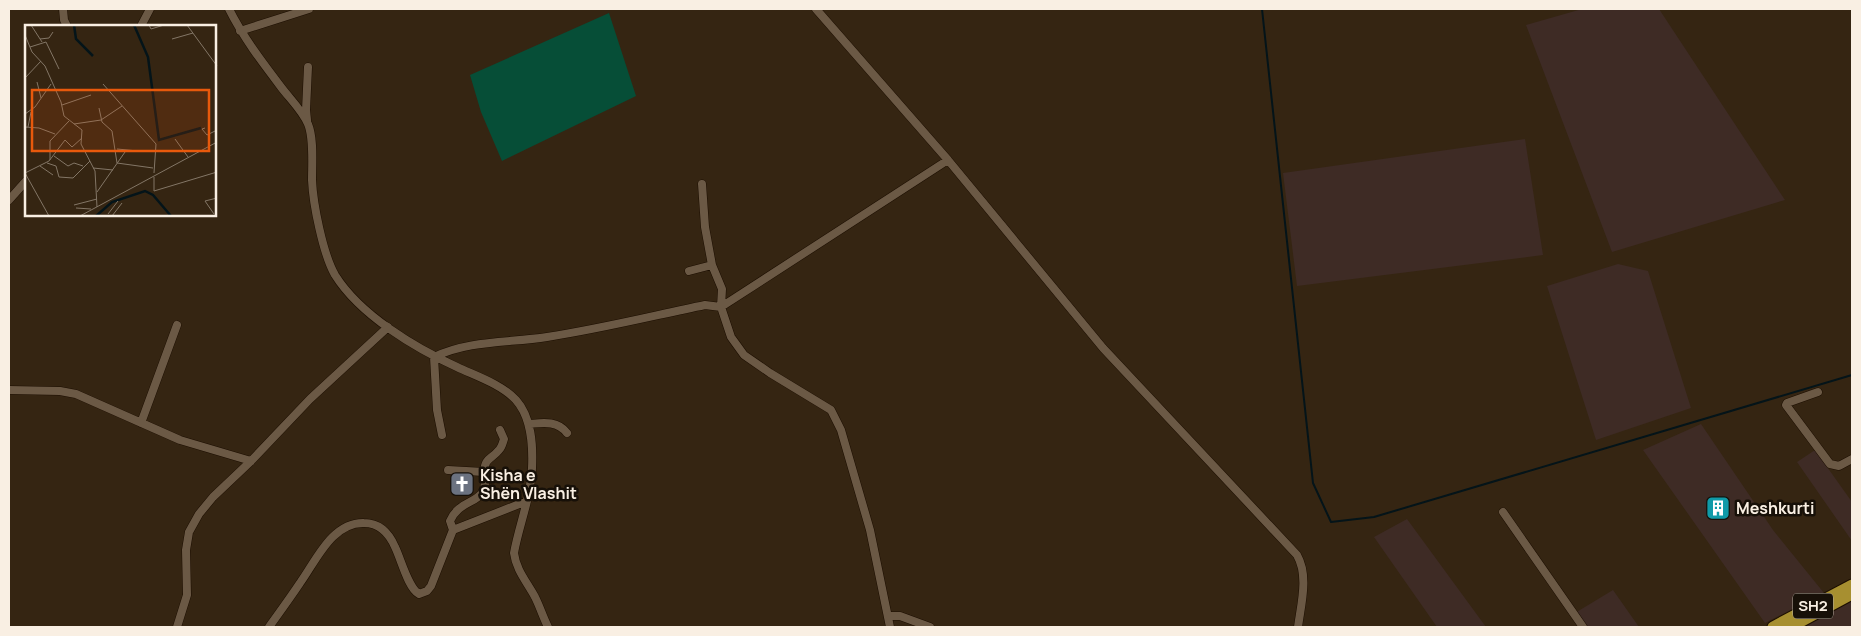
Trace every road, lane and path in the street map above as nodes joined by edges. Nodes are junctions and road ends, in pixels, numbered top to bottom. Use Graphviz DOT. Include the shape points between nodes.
graph roads {
  1 [pos="63,9"];
  2 [pos="150,9"];
  3 [pos="229,9"];
  4 [pos="309,9"];
  5 [pos="816,9"];
  6 [pos="66,25"];
  7 [pos="142,25"];
  8 [pos="240,31"];
  9 [pos="308,67"];
  10 [pos="308,124"];
  11 [pos="948,160"];
  12 [pos="25,182"];
  13 [pos="702,184"];
  14 [pos="9,200"];
  15 [pos="712,265"];
  16 [pos="689,271"];
  17 [pos="721,307"];
  18 [pos="177,325"];
  19 [pos="388,327"];
  20 [pos="434,357"];
  21 [pos="9,390"];
  22 [pos="1818,392"];
  23 [pos="140,423"];
  24 [pos="529,424"];
  25 [pos="500,430"];
  26 [pos="566,433"];
  27 [pos="442,435"];
  28 [pos="1852,459"];
  29 [pos="250,462"];
  30 [pos="448,470"];
  31 [pos="484,472"];
  32 [pos="527,501"];
  33 [pos="1503,512"];
  34 [pos="453,530"];
  35 [pos="1852,585"];
  36 [pos="1852,594"];
  37 [pos="888,616"];
  38 [pos="177,627"];
  39 [pos="269,627"];
  40 [pos="548,627"];
  41 [pos="890,627"];
  42 [pos="930,627"];
  43 [pos="1298,627"];
  44 [pos="1583,627"];
  45 [pos="1773,627"];
  46 [pos="1791,627"];
  1 -- 6 [label="street"];
  2 -- 7 [label="street"];
  3 -- 8 [label="street"];
  4 -- 8 [label="street"];
  5 -- 11 [label="street"];
  8 -- 10 [label="street"];
  9 -- 10 [label="street"];
  10 -- 19 [label="street" via="313,193 324,247 334,274 357,303"];
  11 -- 17 [label="street"];
  11 -- 43 [label="street" via="1103,348 1297,555 1303,564 1304,576"];
  12 -- 14 [label="street"];
  13 -- 15 [label="street"];
  15 -- 16 [label="street"];
  15 -- 17 [label="street" via="722,288"];
  17 -- 20 [label="street" via="705,306 544,338 477,344"];
  17 -- 37 [label="street" via="731,337 744,355 831,410 836,419 870,530"];
  18 -- 23 [label="street"];
  19 -- 20 [label="street"];
  19 -- 29 [label="street" via="310,399"];
  20 -- 24 [label="street" via="501,388 516,400"];
  20 -- 27 [label="street"];
  21 -- 23 [label="street" via="76,394"];
  22 -- 28 [label="street" via="1786,405 1830,464 1839,466"];
  23 -- 29 [label="street" via="180,440"];
  24 -- 26 [label="street" via="550,423 562,427"];
  24 -- 32 [label="street" via="532,470"];
  25 -- 31 [label="street" via="504,439 500,449 489,458"];
  29 -- 38 [label="street" via="213,497 189,532 187,595"];
  30 -- 31 [label="street"];
  31 -- 34 [label="street" via="484,492 454,513 450,521"];
  32 -- 34 [label="street"];
  32 -- 40 [label="street" via="514,553 515,562"];
  33 -- 44 [label="street"];
  34 -- 39 [label="street" via="431,586 419,594 412,588 395,546 382,527 359,522 349,525 321,549"];
  35 -- 45 [label="highway, SH2"];
  36 -- 46 [label="highway, SH2"];
  37 -- 41 [label="street"];
  37 -- 42 [label="street" via="900,616"];
}
